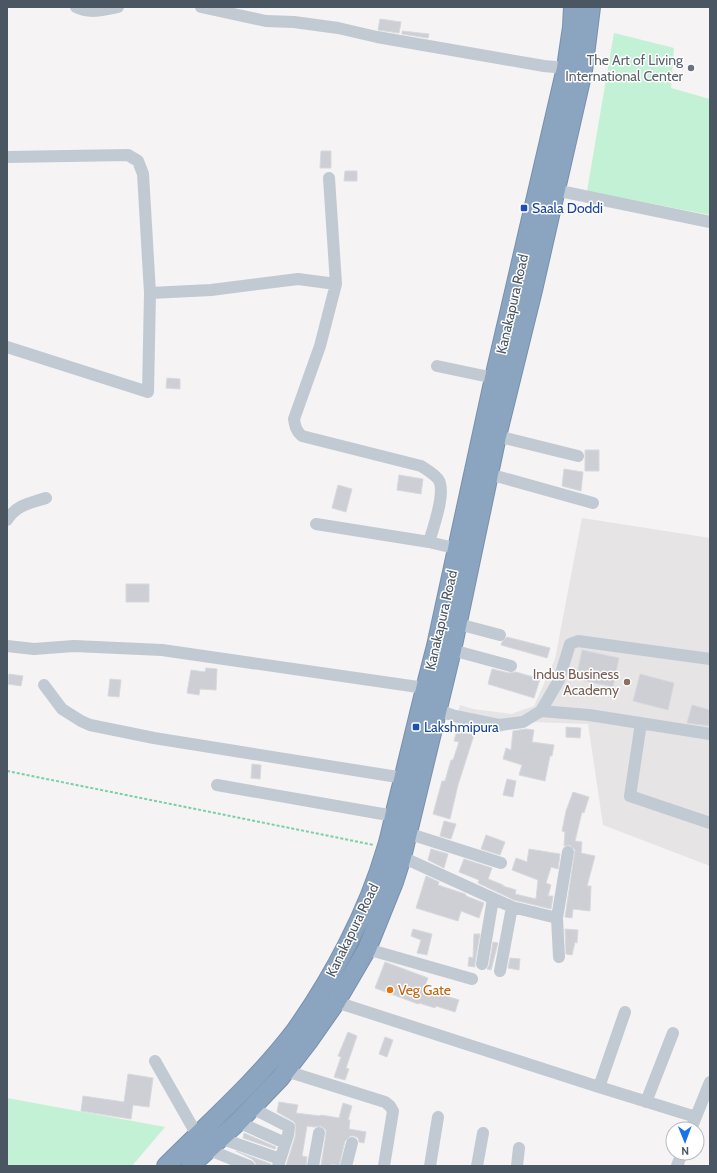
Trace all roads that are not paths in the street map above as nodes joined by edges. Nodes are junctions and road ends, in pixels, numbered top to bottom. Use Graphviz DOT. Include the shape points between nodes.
graph roads {
  1 [pos="76,7"];
  2 [pos="118,7"];
  3 [pos="201,7"];
  4 [pos="573,7"];
  5 [pos="591,7"];
  6 [pos="566,68"];
  7 [pos="7,157"];
  8 [pos="329,178"];
  9 [pos="555,190"];
  10 [pos="710,222"];
  11 [pos="336,284"];
  12 [pos="150,293"];
  13 [pos="7,347"];
  14 [pos="437,366"];
  15 [pos="494,378"];
  16 [pos="497,436"];
  17 [pos="578,456"];
  18 [pos="489,474"];
  19 [pos="46,498"];
  20 [pos="592,503"];
  21 [pos="474,512"];
  22 [pos="7,520"];
  23 [pos="316,524"];
  24 [pos="429,542"];
  25 [pos="458,548"];
  26 [pos="458,624"];
  27 [pos="500,635"];
  28 [pos="7,646"];
  29 [pos="452,650"];
  30 [pos="710,659"];
  31 [pos="511,666"];
  32 [pos="44,685"];
  33 [pos="425,688"];
  34 [pos="437,710"];
  35 [pos="541,711"];
  36 [pos="641,723"];
  37 [pos="710,734"];
  38 [pos="404,778"];
  39 [pos="218,785"];
  40 [pos="394,816"];
  41 [pos="710,823"];
  42 [pos="408,834"];
  43 [pos="568,852"];
  44 [pos="402,857"];
  45 [pos="501,863"];
  46 [pos="493,899"];
  47 [pos="512,907"];
  48 [pos="557,918"];
  49 [pos="367,949"];
  50 [pos="559,957"];
  51 [pos="482,964"];
  52 [pos="500,972"];
  53 [pos="472,979"];
  54 [pos="336,1002"];
  55 [pos="625,1012"];
  56 [pos="673,1033"];
  57 [pos="155,1061"];
  58 [pos="286,1071"];
  59 [pos="710,1082"];
  60 [pos="599,1087"];
  61 [pos="646,1102"];
  62 [pos="252,1108"];
  63 [pos="438,1117"];
  64 [pos="696,1117"];
  65 [pos="694,1121"];
  66 [pos="238,1122"];
  67 [pos="320,1133"];
  68 [pos="483,1133"];
  69 [pos="208,1141"];
  70 [pos="285,1143"];
  71 [pos="352,1143"];
  72 [pos="518,1148"];
  73 [pos="279,1164"];
  74 [pos="388,1165"];
  75 [pos="166,1166"];
  76 [pos="190,1166"];
  77 [pos="249,1166"];
  78 [pos="313,1166"];
  79 [pos="346,1166"];
  80 [pos="430,1166"];
  81 [pos="477,1166"];
  82 [pos="516,1166"];
  1 -- 2 [label="street" via="83,11 96,11"];
  3 -- 6 [label="street" via="266,20 338,28 376,37"];
  4 -- 6 [label="highway, Kanakapura Road"];
  5 -- 9 [label="highway, Kanakapura Road" via="583,71"];
  6 -- 15 [label="highway, Kanakapura Road"];
  7 -- 12 [label="street" via="128,155 138,161 143,174"];
  8 -- 11 [label="street"];
  9 -- 10 [label="street"];
  9 -- 16 [label="highway, Kanakapura Road"];
  11 -- 12 [label="street" via="298,280 211,290"];
  11 -- 24 [label="street" via="320,346 294,419 295,427 302,436 421,466 430,471 439,480 442,489"];
  12 -- 13 [label="street" via="148,392"];
  14 -- 15 [label="street"];
  15 -- 21 [label="highway, Kanakapura Road"];
  16 -- 17 [label="street"];
  16 -- 18 [label="highway, Kanakapura Road"];
  18 -- 20 [label="street"];
  18 -- 21 [label="highway, Kanakapura Road"];
  19 -- 22 [label="street" via="18,507"];
  21 -- 25 [label="highway, Kanakapura Road"];
  21 -- 26 [label="highway, Kanakapura Road"];
  23 -- 24 [label="street"];
  24 -- 25 [label="street"];
  25 -- 33 [label="highway, Kanakapura Road"];
  26 -- 27 [label="street"];
  26 -- 29 [label="highway, Kanakapura Road"];
  28 -- 33 [label="street" via="34,649 74,646 162,650"];
  29 -- 31 [label="street"];
  29 -- 34 [label="highway, Kanakapura Road"];
  30 -- 35 [label="street" via="578,641 570,644 559,680"];
  32 -- 38 [label="street" via="62,709 90,725 154,738"];
  33 -- 38 [label="highway, Kanakapura Road"];
  34 -- 35 [label="street" via="500,726 523,722"];
  34 -- 42 [label="highway, Kanakapura Road"];
  35 -- 36 [label="street"];
  36 -- 37 [label="street"];
  36 -- 41 [label="street" via="630,796"];
  38 -- 40 [label="highway, Kanakapura Road"];
  39 -- 40 [label="street"];
  40 -- 69 [label="highway, Kanakapura Road" via="377,877 348,944 316,1000 294,1032 236,1098"];
  42 -- 44 [label="highway, Kanakapura Road"];
  42 -- 45 [label="street"];
  43 -- 48 [label="street"];
  44 -- 46 [label="street"];
  44 -- 49 [label="highway, Kanakapura Road"];
  46 -- 47 [label="street"];
  46 -- 51 [label="street"];
  47 -- 48 [label="street"];
  47 -- 52 [label="street"];
  48 -- 50 [label="street"];
  49 -- 53 [label="street"];
  49 -- 54 [label="highway, Kanakapura Road"];
  54 -- 58 [label="highway, Kanakapura Road"];
  54 -- 60 [label="street"];
  55 -- 60 [label="street"];
  56 -- 61 [label="street"];
  57 -- 69 [label="street"];
  58 -- 62 [label="highway, Kanakapura Road"];
  58 -- 74 [label="street" via="385,1102 390,1106 393,1112"];
  59 -- 64 [label="street"];
  60 -- 61 [label="street"];
  61 -- 64 [label="street"];
  62 -- 66 [label="highway, Kanakapura Road"];
  62 -- 70 [label="street" via="289,1127"];
  63 -- 80 [label="street"];
  64 -- 65 [label="street"];
  66 -- 69 [label="highway, Kanakapura Road"];
  66 -- 70 [label="street"];
  67 -- 78 [label="street"];
  68 -- 81 [label="street"];
  69 -- 73 [label="street"];
  69 -- 75 [label="highway, Kanakapura Road"];
  69 -- 76 [label="highway, Kanakapura Road"];
  69 -- 77 [label="street"];
  70 -- 73 [label="street"];
  71 -- 79 [label="street"];
  72 -- 82 [label="street"];
}
